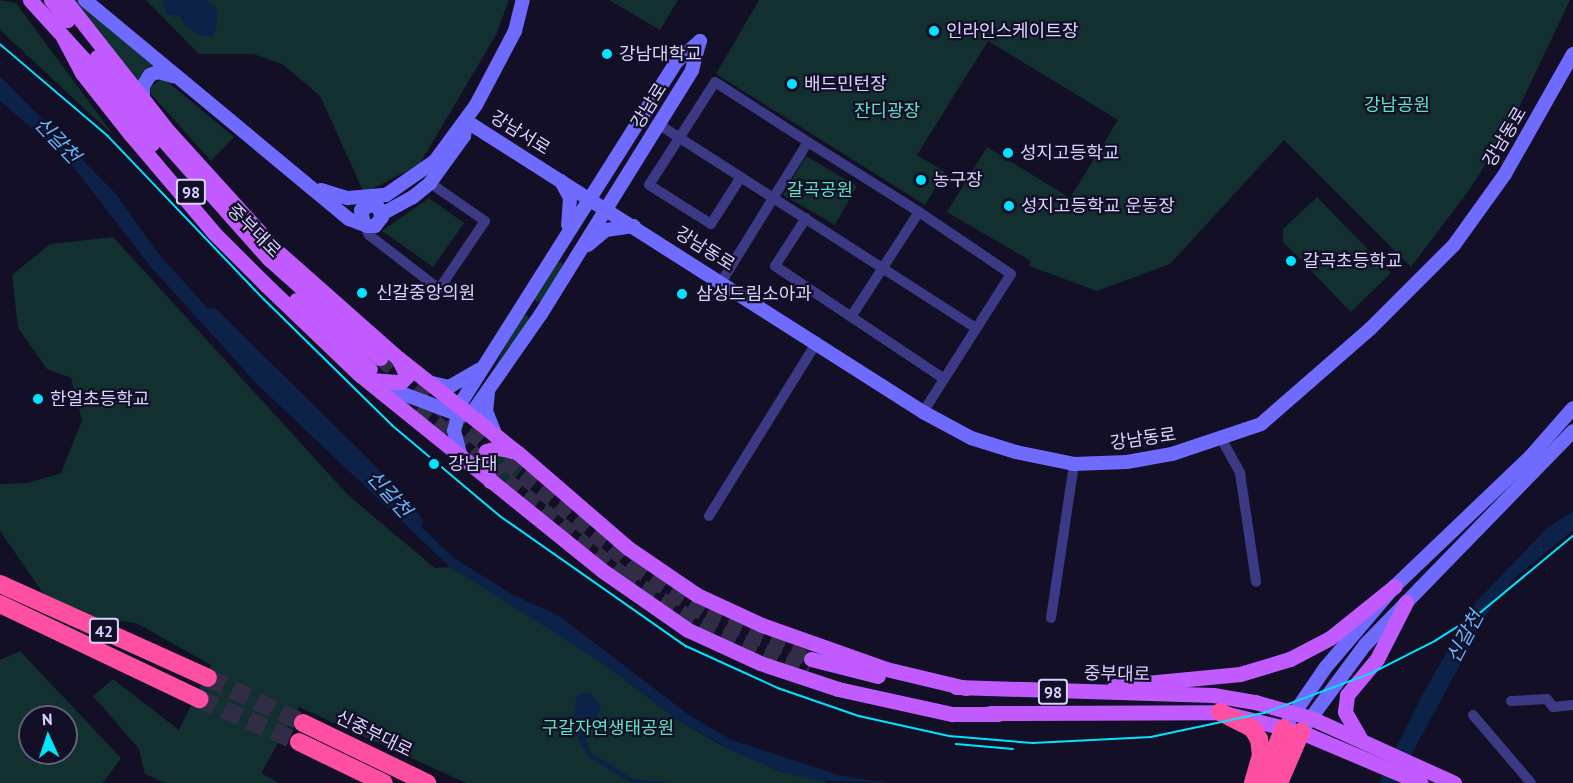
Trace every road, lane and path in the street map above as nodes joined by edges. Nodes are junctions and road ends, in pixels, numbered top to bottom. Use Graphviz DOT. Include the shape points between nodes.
graph roads {
  1 [pos="30,0"];
  2 [pos="51,0"];
  3 [pos="65,0"];
  4 [pos="85,0"];
  5 [pos="523,0"];
  6 [pos="1573,54"];
  7 [pos="181,80"];
  8 [pos="143,98"];
  9 [pos="466,120"];
  10 [pos="658,124"];
  11 [pos="679,138"];
  12 [pos="808,142"];
  13 [pos="435,161"];
  14 [pos="741,177"];
  15 [pos="560,179"];
  16 [pos="430,183"];
  17 [pos="308,184"];
  18 [pos="327,193"];
  19 [pos="589,196"];
  20 [pos="774,198"];
  21 [pos="606,208"];
  22 [pos="919,212"];
  23 [pos="372,215"];
  24 [pos="806,218"];
  25 [pos="634,226"];
  26 [pos="567,231"];
  27 [pos="579,252"];
  28 [pos="884,268"];
  29 [pos="722,281"];
  30 [pos="851,317"];
  31 [pos="974,327"];
  32 [pos="817,342"];
  33 [pos="398,358"];
  34 [pos="485,365"];
  35 [pos="370,370"];
  36 [pos="943,378"];
  37 [pos="427,382"];
  38 [pos="473,383"];
  39 [pos="488,393"];
  40 [pos="1573,408"];
  41 [pos="462,412"];
  42 [pos="923,412"];
  43 [pos="1573,431"];
  44 [pos="496,437"];
  45 [pos="1222,440"];
  46 [pos="518,453"];
  47 [pos="461,457"];
  48 [pos="1074,464"];
  49 [pos="491,483"];
  50 [pos="709,516"];
  51 [pos="1256,582"];
  52 [pos="0,584"];
  53 [pos="1395,586"];
  54 [pos="1406,602"];
  55 [pos="0,604"];
  56 [pos="1051,618"];
  57 [pos="208,678"];
  58 [pos="966,688"];
  59 [pos="1053,692"];
  60 [pos="199,699"];
  61 [pos="1511,701"];
  62 [pos="1573,705"];
  63 [pos="1220,712"];
  64 [pos="998,714"];
  65 [pos="1473,715"];
  66 [pos="303,723"];
  67 [pos="1298,723"];
  68 [pos="299,742"];
  69 [pos="1364,742"];
  70 [pos="1276,751"];
  71 [pos="1376,755"];
  72 [pos="1453,782"];
  73 [pos="384,783"];
  74 [pos="427,783"];
  75 [pos="1253,783"];
  76 [pos="1260,783"];
  77 [pos="1279,783"];
  78 [pos="1421,783"];
  79 [pos="1532,783"];
  1 -- 35 [label="main road, 중부대로 / 98" via="212,217"];
  2 -- 35 [label="main road, 중부대로 / 98" via="216,201"];
  3 -- 8 [label="main road"];
  4 -- 7 [label="street"];
  5 -- 9 [label="street, 강남서로" via="514,31"];
  6 -- 45 [label="street, 강남동로" via="1505,174 1436,268 1300,393 1261,424"];
  7 -- 8 [label="street" via="158,72 150,75 143,86"];
  7 -- 17 [label="street"];
  8 -- 33 [label="main road" via="221,191 304,277"];
  9 -- 13 [label="street"];
  9 -- 15 [label="street, 강남서로"];
  9 -- 16 [label="street" via="464,136"];
  10 -- 11 [label="street"];
  10 -- 19 [label="street, 강남로" via="692,70 700,41 676,62"];
  10 -- 21 [label="street, 강남로"];
  11 -- 12 [label="street" via="715,82"];
  11 -- 14 [label="street"];
  11 -- 14 [label="street" via="649,185 711,224"];
  12 -- 20 [label="street"];
  12 -- 22 [label="street"];
  13 -- 18 [label="street" via="386,195 360,199"];
  13 -- 23 [label="street" via="423,178"];
  14 -- 20 [label="street"];
  15 -- 19 [label="street, 강남서로"];
  15 -- 26 [label="street" via="570,198"];
  16 -- 23 [label="street" via="413,197"];
  16 -- 23 [label="street" via="485,220 439,289 378,242"];
  17 -- 18 [label="street"];
  17 -- 23 [label="street" via="349,219"];
  18 -- 23 [label="street" via="340,203"];
  19 -- 21 [label="street, 강남서로"];
  19 -- 26 [label="street, 강남로"];
  20 -- 24 [label="street"];
  20 -- 29 [label="street"];
  21 -- 25 [label="street, 강남동로"];
  21 -- 27 [label="street, 강남로"];
  22 -- 28 [label="street"];
  22 -- 31 [label="street" via="1011,274"];
  24 -- 28 [label="street"];
  24 -- 30 [label="street" via="775,266"];
  25 -- 27 [label="street" via="606,230"];
  25 -- 29 [label="street, 강남동로"];
  26 -- 34 [label="street, 강남로"];
  27 -- 39 [label="street, 강남로"];
  28 -- 30 [label="street"];
  28 -- 31 [label="street"];
  29 -- 32 [label="street, 강남동로"];
  30 -- 36 [label="street"];
  31 -- 36 [label="street"];
  32 -- 42 [label="street, 강남동로"];
  32 -- 50 [label="street"];
  33 -- 35 [label="main road" via="406,376 400,382"];
  33 -- 37 [label="main road"];
  34 -- 37 [label="street" via="449,387"];
  34 -- 38 [label="street, 강남로"];
  35 -- 41 [label="street" via="390,392"];
  35 -- 47 [label="main road"];
  36 -- 42 [label="street"];
  37 -- 41 [label="main road"];
  38 -- 39 [label="street"];
  38 -- 41 [label="street, 강남로"];
  39 -- 41 [label="street, 강남로"];
  39 -- 44 [label="street" via="488,420"];
  40 -- 53 [label="street" via="1530,457"];
  41 -- 44 [label="main road"];
  41 -- 47 [label="street" via="454,431"];
  42 -- 48 [label="street, 강남동로" via="971,438"];
  43 -- 54 [label="street"];
  44 -- 46 [label="main road"];
  45 -- 48 [label="street, 강남동로" via="1127,462"];
  45 -- 51 [label="street" via="1240,473"];
  46 -- 49 [label="main road" via="498,447 486,451 483,462"];
  46 -- 58 [label="main road" via="628,548 697,595 825,649"];
  47 -- 49 [label="main road"];
  48 -- 56 [label="street"];
  49 -- 64 [label="main road" via="603,571 688,630 760,663 838,689 952,714"];
  52 -- 57 [label="highway, 42"];
  53 -- 59 [label="main road" via="1330,638 1280,662 1240,674 1184,682"];
  53 -- 67 [label="street" via="1326,667"];
  54 -- 67 [label="street"];
  54 -- 69 [label="main road" via="1377,659 1347,695 1345,712"];
  55 -- 60 [label="highway, 42"];
  58 -- 59 [label="main road, 중부대로 / 98"];
  58 -- 64 [label="main road, 중부대로 / 98" via="810,664 851,683"];
  59 -- 67 [label="main road, 중부대로 / 98" via="1213,695"];
  61 -- 62 [label="street" via="1547,699 1553,707"];
  63 -- 64 [label="main road, 중부대로 / 98"];
  63 -- 67 [label="main road, 중부대로 / 98"];
  63 -- 70 [label="highway" via="1252,728 1259,739"];
  65 -- 79 [label="street"];
  66 -- 74 [label="highway, 신중부대로"];
  67 -- 69 [label="main road, 중부대로 / 98"];
  67 -- 70 [label="highway"];
  67 -- 71 [label="main road, 중부대로 / 98"];
  68 -- 73 [label="highway"];
  69 -- 71 [label="main road, 중부대로 / 98"];
  70 -- 75 [label="highway"];
  70 -- 76 [label="highway"];
  70 -- 77 [label="highway"];
  71 -- 72 [label="main road, 98"];
  71 -- 78 [label="main road, 98"];
}
